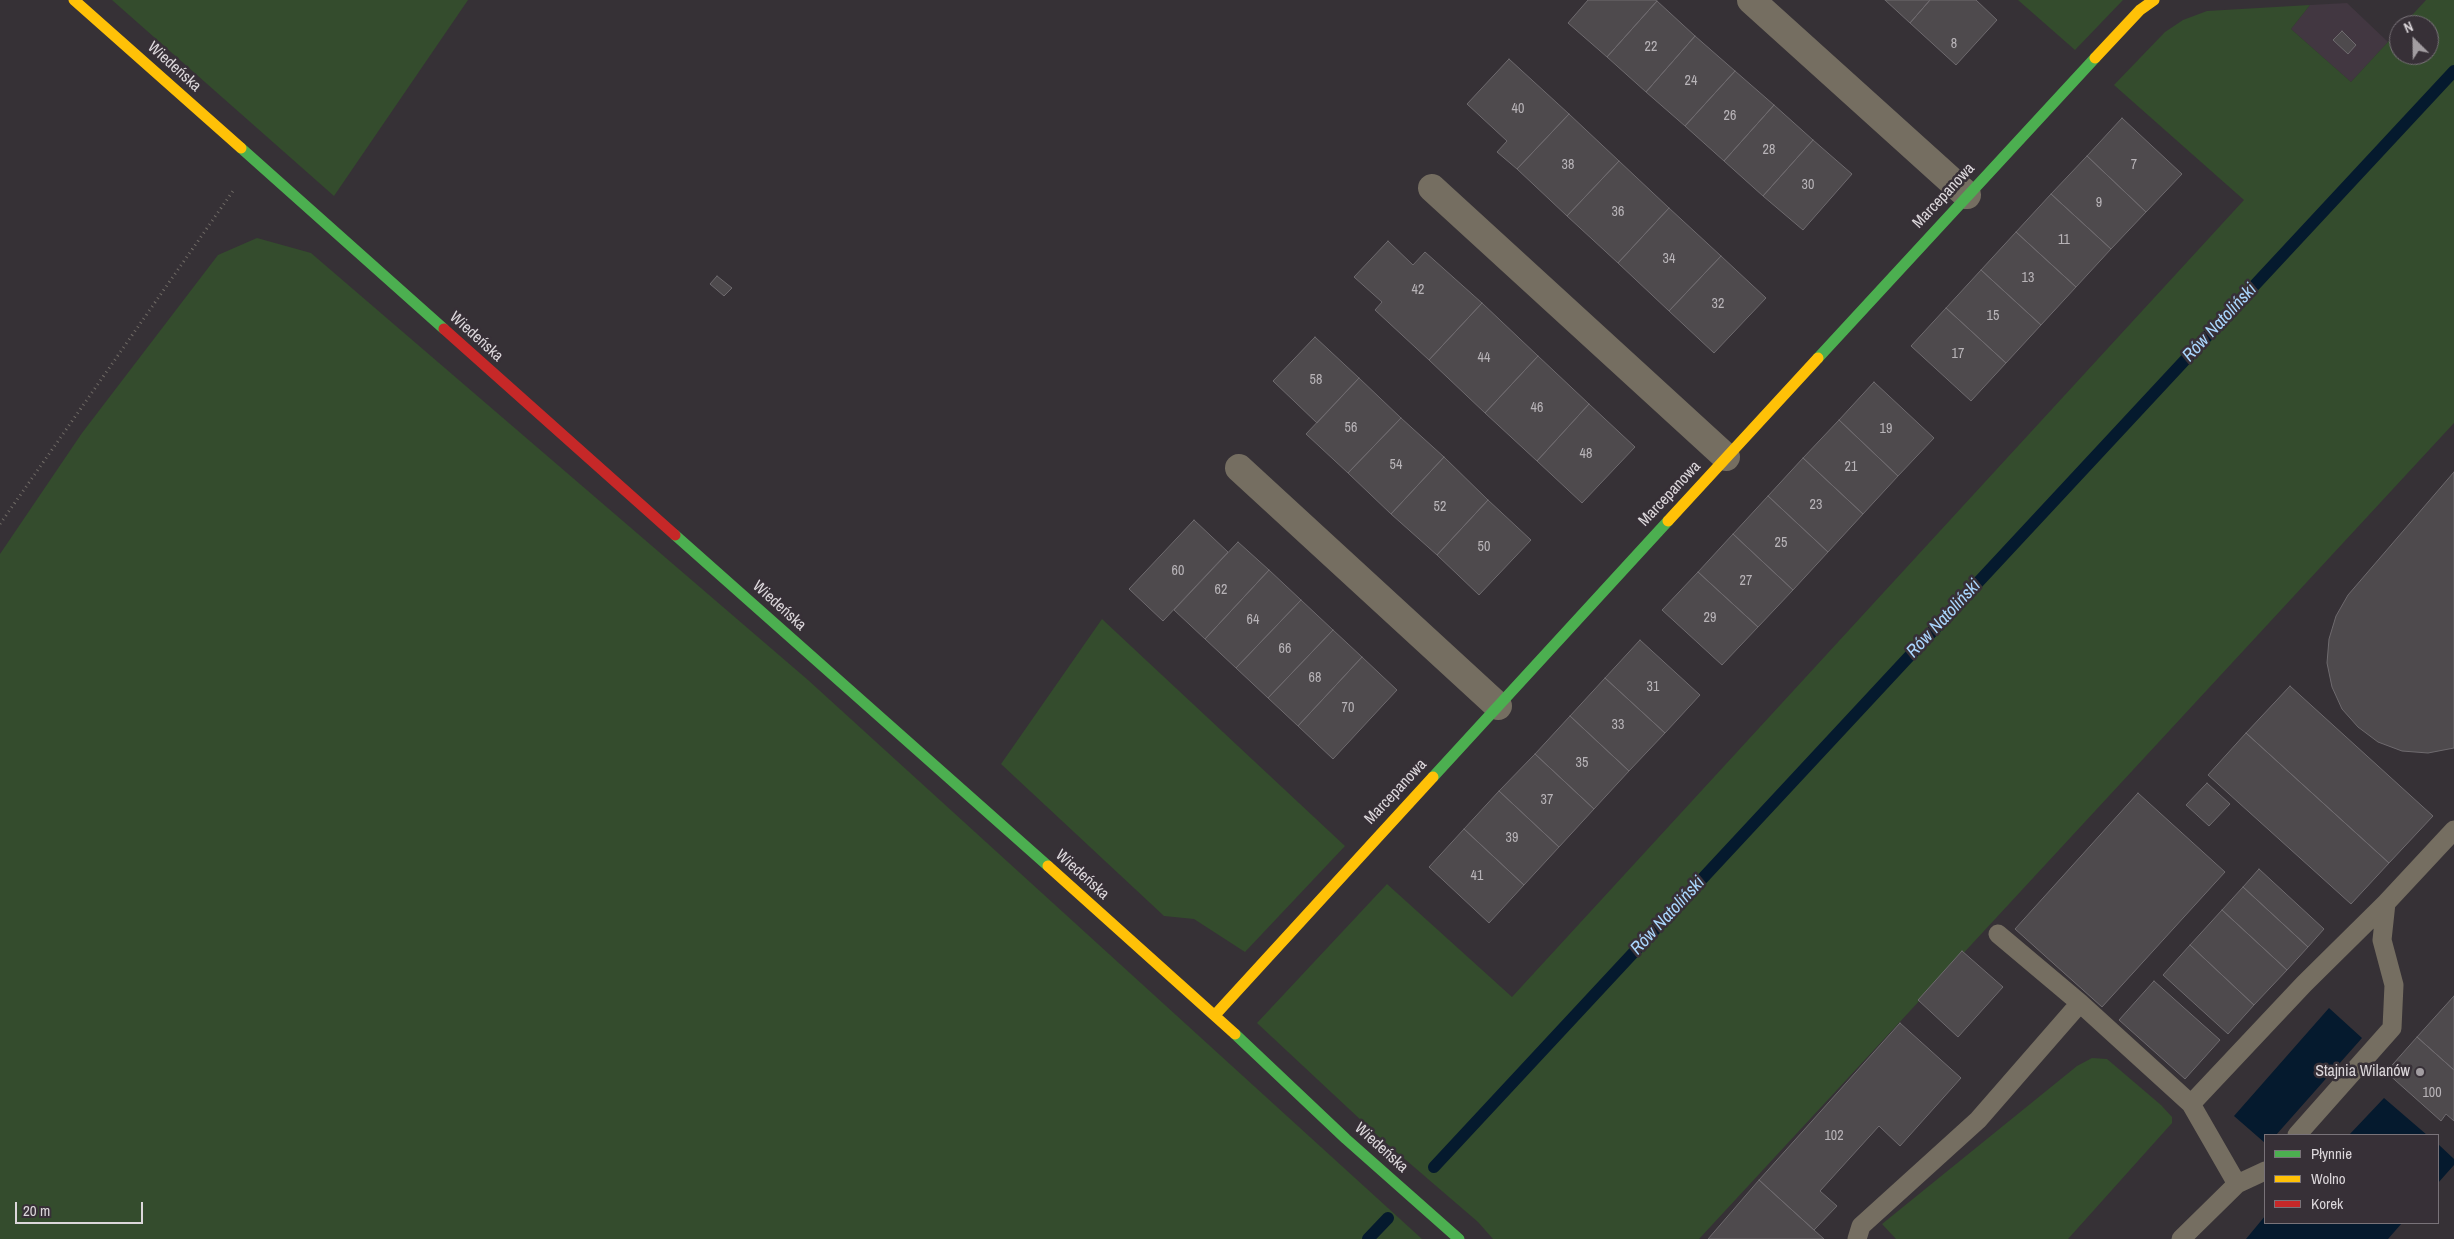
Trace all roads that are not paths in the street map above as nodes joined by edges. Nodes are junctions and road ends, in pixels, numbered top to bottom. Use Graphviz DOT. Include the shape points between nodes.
graph roads {
  1 [pos="74,0"];
  2 [pos="1751,0"];
  3 [pos="2154,0"];
  4 [pos="1432,188"];
  5 [pos="1967,195"];
  6 [pos="1726,457"];
  7 [pos="1239,468"];
  8 [pos="1498,706"];
  9 [pos="2454,830"];
  10 [pos="2386,903"];
  11 [pos="1998,934"];
  12 [pos="2080,1003"];
  13 [pos="1215,1015"];
  14 [pos="2192,1104"];
  15 [pos="2298,1134"];
  16 [pos="2264,1171"];
  17 [pos="2237,1184"];
  18 [pos="1459,1239"];
  19 [pos="1857,1239"];
  20 [pos="2181,1239"];
  1 -- 13 [label="street, Wiedeńska"];
  2 -- 5 [label="street"];
  3 -- 5 [label="street, Marcepanowa" via="2140,10"];
  4 -- 6 [label="street"];
  5 -- 6 [label="street, Marcepanowa"];
  6 -- 8 [label="street, Marcepanowa"];
  7 -- 8 [label="street"];
  8 -- 13 [label="street, Marcepanowa"];
  9 -- 10 [label="lane"];
  10 -- 14 [label="lane" via="2304,984"];
  10 -- 15 [label="lane" via="2382,940 2394,985 2392,1028"];
  11 -- 12 [label="lane"];
  12 -- 14 [label="lane"];
  12 -- 19 [label="lane" via="1978,1120 1861,1226"];
  13 -- 18 [label="street, Wiedeńska" via="1346,1139"];
  14 -- 17 [label="lane"];
  16 -- 17 [label="lane"];
  17 -- 20 [label="lane"];
}
